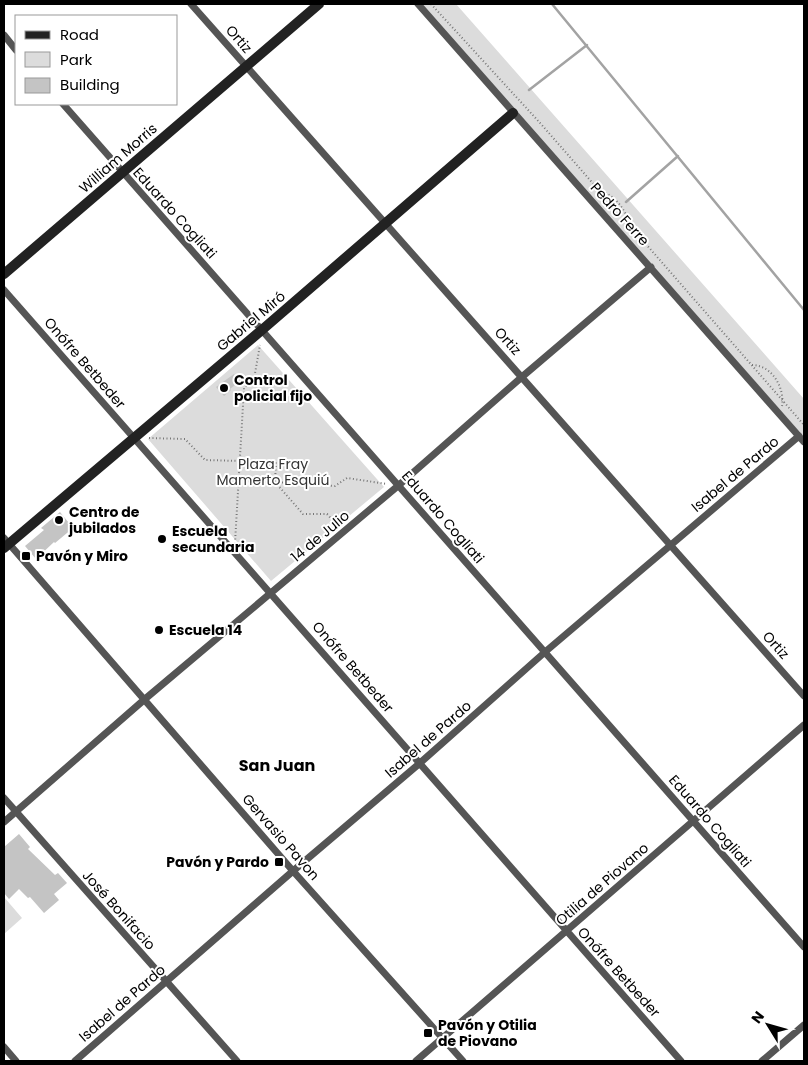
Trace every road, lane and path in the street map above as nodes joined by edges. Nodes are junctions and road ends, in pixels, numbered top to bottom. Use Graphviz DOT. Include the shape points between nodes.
graph roads {
  1 [pos="192,4"];
  2 [pos="318,4"];
  3 [pos="418,4"];
  4 [pos="431,4"];
  5 [pos="4,35"];
  6 [pos="15,49"];
  7 [pos="246,66"];
  8 [pos="63,105"];
  9 [pos="513,113"];
  10 [pos="122,173"];
  11 [pos="599,190"];
  12 [pos="621,208"];
  13 [pos="617,211"];
  14 [pos="386,222"];
  15 [pos="630,226"];
  16 [pos="651,267"];
  17 [pos="4,274"];
  18 [pos="4,290"];
  19 [pos="263,329"];
  20 [pos="752,365"];
  21 [pos="523,376"];
  22 [pos="783,401"];
  23 [pos="778,412"];
  24 [pos="804,425"];
  25 [pos="134,438"];
  26 [pos="802,439"];
  27 [pos="240,461"];
  28 [pos="239,481"];
  29 [pos="275,482"];
  30 [pos="399,486"];
  31 [pos="344,532"];
  32 [pos="5,543"];
  33 [pos="670,545"];
  34 [pos="235,552"];
  35 [pos="271,593"];
  36 [pos="545,652"];
  37 [pos="804,696"];
  38 [pos="145,699"];
  39 [pos="804,725"];
  40 [pos="420,763"];
  41 [pos="4,798"];
  42 [pos="15,812"];
  43 [pos="694,821"];
  44 [pos="4,822"];
  45 [pos="293,871"];
  46 [pos="566,931"];
  47 [pos="804,947"];
  48 [pos="166,982"];
  49 [pos="804,1025"];
  50 [pos="442,1038"];
  51 [pos="4,1047"];
  52 [pos="16,1061"];
  53 [pos="75,1061"];
  54 [pos="237,1061"];
  55 [pos="416,1061"];
  56 [pos="462,1061"];
  57 [pos="681,1061"];
  58 [pos="762,1061"];
  1 -- 7 [label="street, Ortiz"];
  2 -- 7 [label="street, William Morris"];
  3 -- 9 [label="street, Pedro Ferre"];
  4 -- 11 [label="path"];
  5 -- 6 [label="street"];
  7 -- 10 [label="street, William Morris"];
  7 -- 14 [label="street, Ortiz"];
  8 -- 10 [label="street, Eduardo Cogliati"];
  9 -- 14 [label="street, Gabriel Miró"];
  9 -- 16 [label="street, Pedro Ferre"];
  10 -- 17 [label="street, William Morris"];
  10 -- 19 [label="street, Eduardo Cogliati"];
  11 -- 12 [label="path"];
  11 -- 13 [label="path"];
  12 -- 13 [label="path"];
  12 -- 15 [label="path"];
  13 -- 15 [label="path"];
  14 -- 19 [label="street, Gabriel Miró"];
  14 -- 21 [label="street, Ortiz"];
  15 -- 20 [label="path"];
  16 -- 21 [label="street, 14 de Julio"];
  16 -- 23 [label="street, Pedro Ferre"];
  18 -- 25 [label="street, Onófre Betbeder"];
  19 -- 25 [label="street, Gabriel Miró"];
  19 -- 27 [label="path" via="254,379 244,388"];
  19 -- 30 [label="street, Eduardo Cogliati"];
  20 -- 22 [label="path"];
  20 -- 22 [label="path" via="760,366 775,376"];
  21 -- 30 [label="street, 14 de Julio"];
  21 -- 33 [label="street, Ortiz"];
  22 -- 23 [label="path"];
  22 -- 24 [label="path"];
  23 -- 26 [label="street, Pedro Ferre"];
  25 -- 27 [label="path" via="185,439 205,460"];
  25 -- 32 [label="street, Gabriel Miró"];
  25 -- 34 [label="street, Onófre Betbeder"];
  26 -- 33 [label="street, Isabel de Pardo"];
  27 -- 28 [label="path"];
  27 -- 29 [label="path" via="276,462"];
  28 -- 29 [label="path"];
  28 -- 34 [label="path"];
  29 -- 30 [label="path" via="335,486 346,478"];
  29 -- 31 [label="path" via="303,514 327,514"];
  30 -- 31 [label="street, 14 de Julio"];
  30 -- 36 [label="street, Eduardo Cogliati"];
  31 -- 35 [label="street, 14 de Julio"];
  32 -- 38 [label="street, Gervasio Pavon"];
  33 -- 36 [label="street, Isabel de Pardo"];
  33 -- 37 [label="street, Ortiz"];
  34 -- 35 [label="street, Onófre Betbeder"];
  35 -- 38 [label="street, 14 de Julio"];
  35 -- 40 [label="street, Onófre Betbeder"];
  36 -- 40 [label="street, Isabel de Pardo"];
  36 -- 43 [label="street, Eduardo Cogliati"];
  38 -- 42 [label="street, 14 de Julio"];
  38 -- 45 [label="street, Gervasio Pavon"];
  39 -- 43 [label="street, Otilia de Piovano"];
  40 -- 45 [label="street, Isabel de Pardo"];
  40 -- 46 [label="street, Onófre Betbeder"];
  41 -- 42 [label="street, José Bonifacio"];
  42 -- 44 [label="street, 14 de Julio"];
  42 -- 48 [label="street, José Bonifacio"];
  43 -- 46 [label="street, Otilia de Piovano"];
  43 -- 47 [label="street, Eduardo Cogliati"];
  45 -- 48 [label="street, Isabel de Pardo"];
  45 -- 50 [label="street, Gervasio Pavon"];
  46 -- 50 [label="street, Otilia de Piovano"];
  46 -- 57 [label="street, Onófre Betbeder"];
  48 -- 53 [label="street, Isabel de Pardo"];
  48 -- 54 [label="street, José Bonifacio"];
  49 -- 58 [label="street"];
  50 -- 55 [label="street, Otilia de Piovano"];
  50 -- 56 [label="street, Gervasio Pavon"];
  51 -- 52 [label="street"];
}
